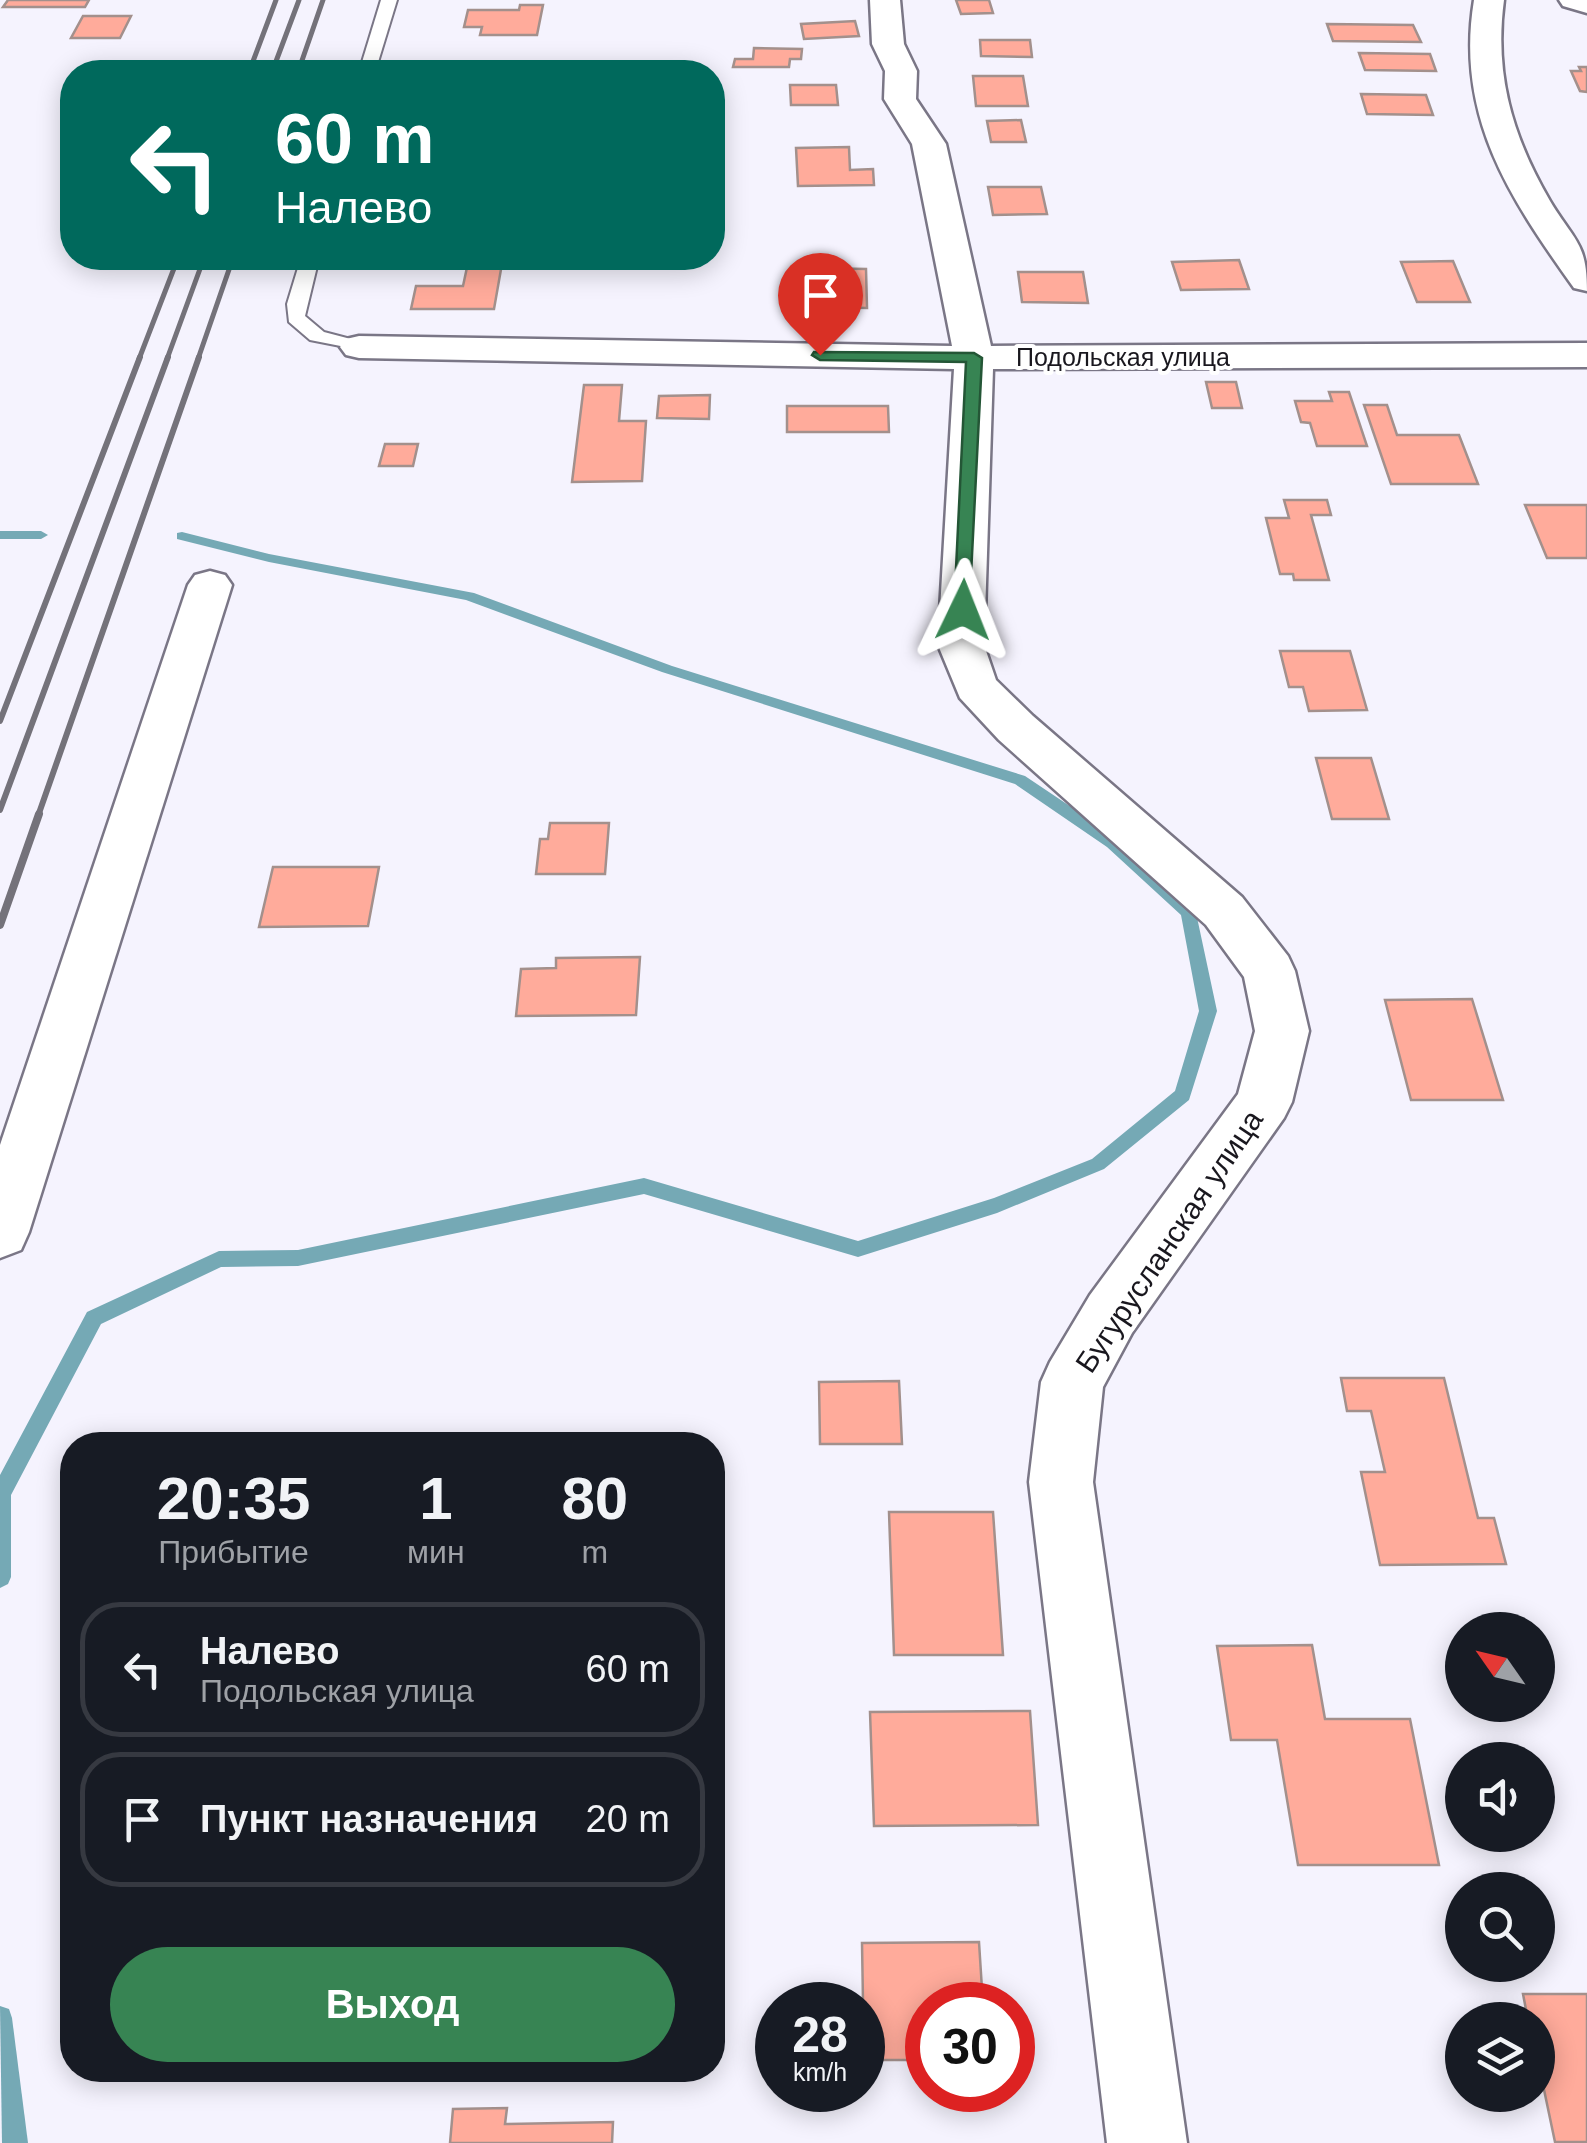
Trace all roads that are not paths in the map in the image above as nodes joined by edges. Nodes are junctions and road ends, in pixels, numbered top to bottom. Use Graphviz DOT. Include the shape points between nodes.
graph roads {
  1 [pos="390,0"];
  2 [pos="886,0"];
  3 [pos="1490,0"];
  4 [pos="1574,0"];
  5 [pos="1587,4"];
  6 [pos="371,60"];
  7 [pos="307,270"];
  8 [pos="1587,280"];
  9 [pos="358,347"];
  10 [pos="1587,355"];
  11 [pos="974,358"];
  12 [pos="210,584"];
  13 [pos="0,1232"];
  14 [pos="1147,2143"];
  1 -- 6 [label="lane"];
  2 -- 11 [label="street, Бугурусланская улица" via="888,44 901,70 900,99 929,144"];
  3 -- 8 [label="street" via="1483,48 1498,135 1549,230"];
  4 -- 5 [label="street"];
  7 -- 9 [label="lane" via="296,318 316,336"];
  9 -- 11 [label="street, Подольская улица"];
  10 -- 11 [label="street, Подольская улица"];
  11 -- 14 [label="street, Бугурусланская улица" via="962,646 976,687 1224,911 1269,971 1282,1031 1264,1102 1111,1314 1072,1382 1061,1482"];
  12 -- 13 [label="street"];
}
